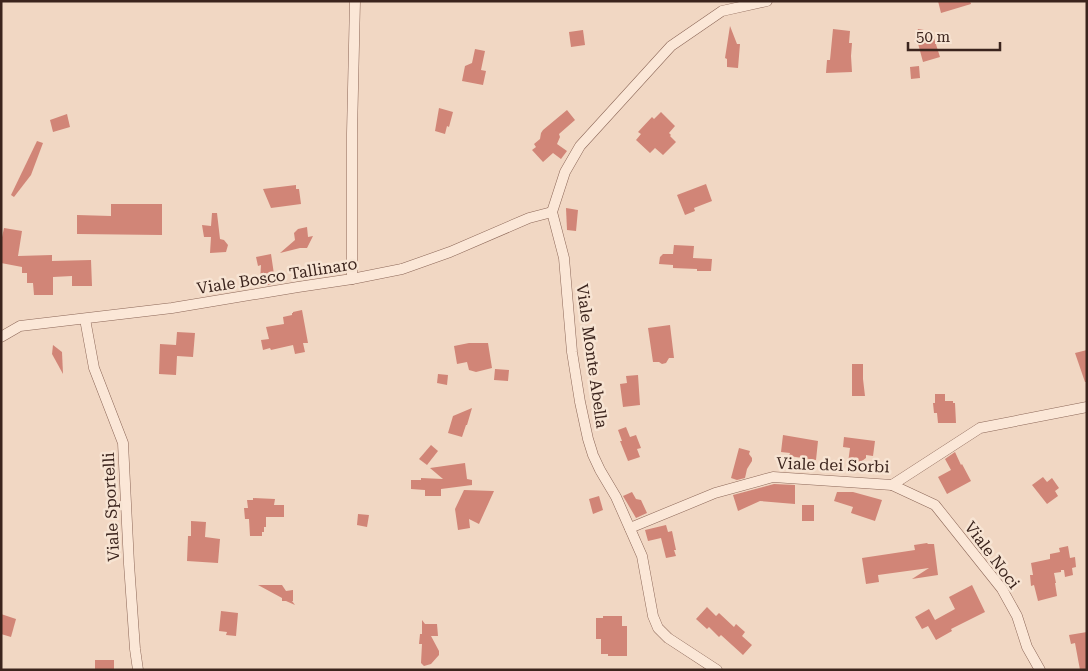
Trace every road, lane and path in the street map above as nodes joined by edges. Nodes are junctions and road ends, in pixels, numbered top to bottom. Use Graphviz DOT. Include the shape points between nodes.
graph roads {
  1 [pos="355,1"];
  2 [pos="767,1"];
  3 [pos="552,212"];
  4 [pos="352,279"];
  5 [pos="85,319"];
  6 [pos="1,337"];
  7 [pos="1087,407"];
  8 [pos="892,485"];
  9 [pos="630,528"];
  10 [pos="138,670"];
  11 [pos="717,670"];
  12 [pos="1040,670"];
  1 -- 4 [label="street"];
  2 -- 3 [label="street" via="722,11 671,46 580,146 565,172"];
  3 -- 4 [label="street, Viale Bosco Tallinaro" via="529,218 402,269"];
  3 -- 9 [label="street, Viale Monte Abella" via="564,258 572,352 588,439"];
  4 -- 5 [label="street, Viale Bosco Tallinaro"];
  5 -- 6 [label="street, Viale Bosco Tallinaro" via="20,326"];
  5 -- 10 [label="street, Viale Sportelli" via="94,368 123,443"];
  7 -- 8 [label="street, Viale dei Sorbi" via="980,428"];
  8 -- 9 [label="street, Viale dei Sorbi" via="773,477 715,493"];
  8 -- 12 [label="street, Viale Noci" via="934,505 1002,589"];
  9 -- 11 [label="street, Viale Monte Abella" via="642,556 658,628"];
}
